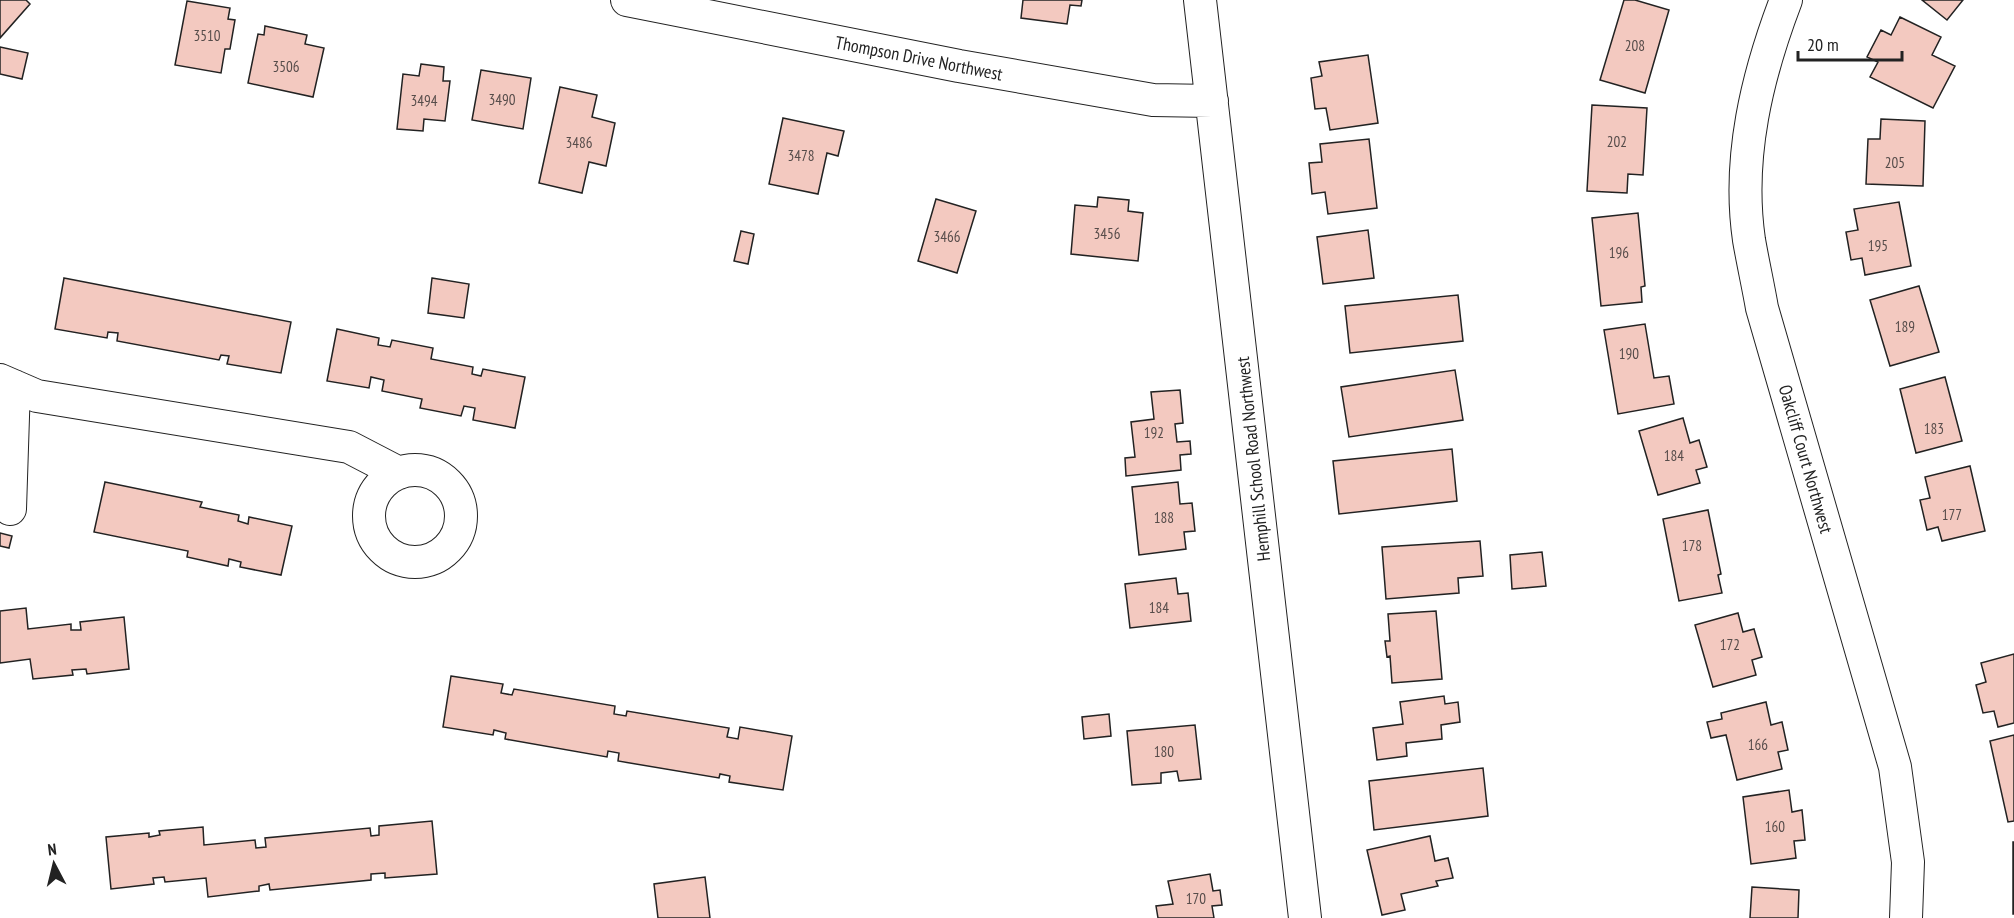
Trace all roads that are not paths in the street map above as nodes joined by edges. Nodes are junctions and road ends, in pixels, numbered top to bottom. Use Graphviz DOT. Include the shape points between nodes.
graph roads {
  1 [pos="627,0"];
  2 [pos="1200,0"];
  3 [pos="1786,0"];
  4 [pos="1212,101"];
  5 [pos="7,383"];
  6 [pos="399,473"];
  7 [pos="10,509"];
  8 [pos="1305,918"];
  9 [pos="1906,918"];
  1 -- 4 [label="street, Thompson Drive Northwest" via="1153,100"];
  2 -- 4 [label="street, Hemphill School Road Northwest"];
  3 -- 9 [label="street, Oakcliff Court Northwest" via="1767,51 1752,112 1746,175 1749,238 1762,308 1895,767 1908,862"];
  4 -- 8 [label="street, Hemphill School Road Northwest"];
  5 -- 6 [label="street" via="37,396 349,447"];
  5 -- 7 [label="street"];
}
